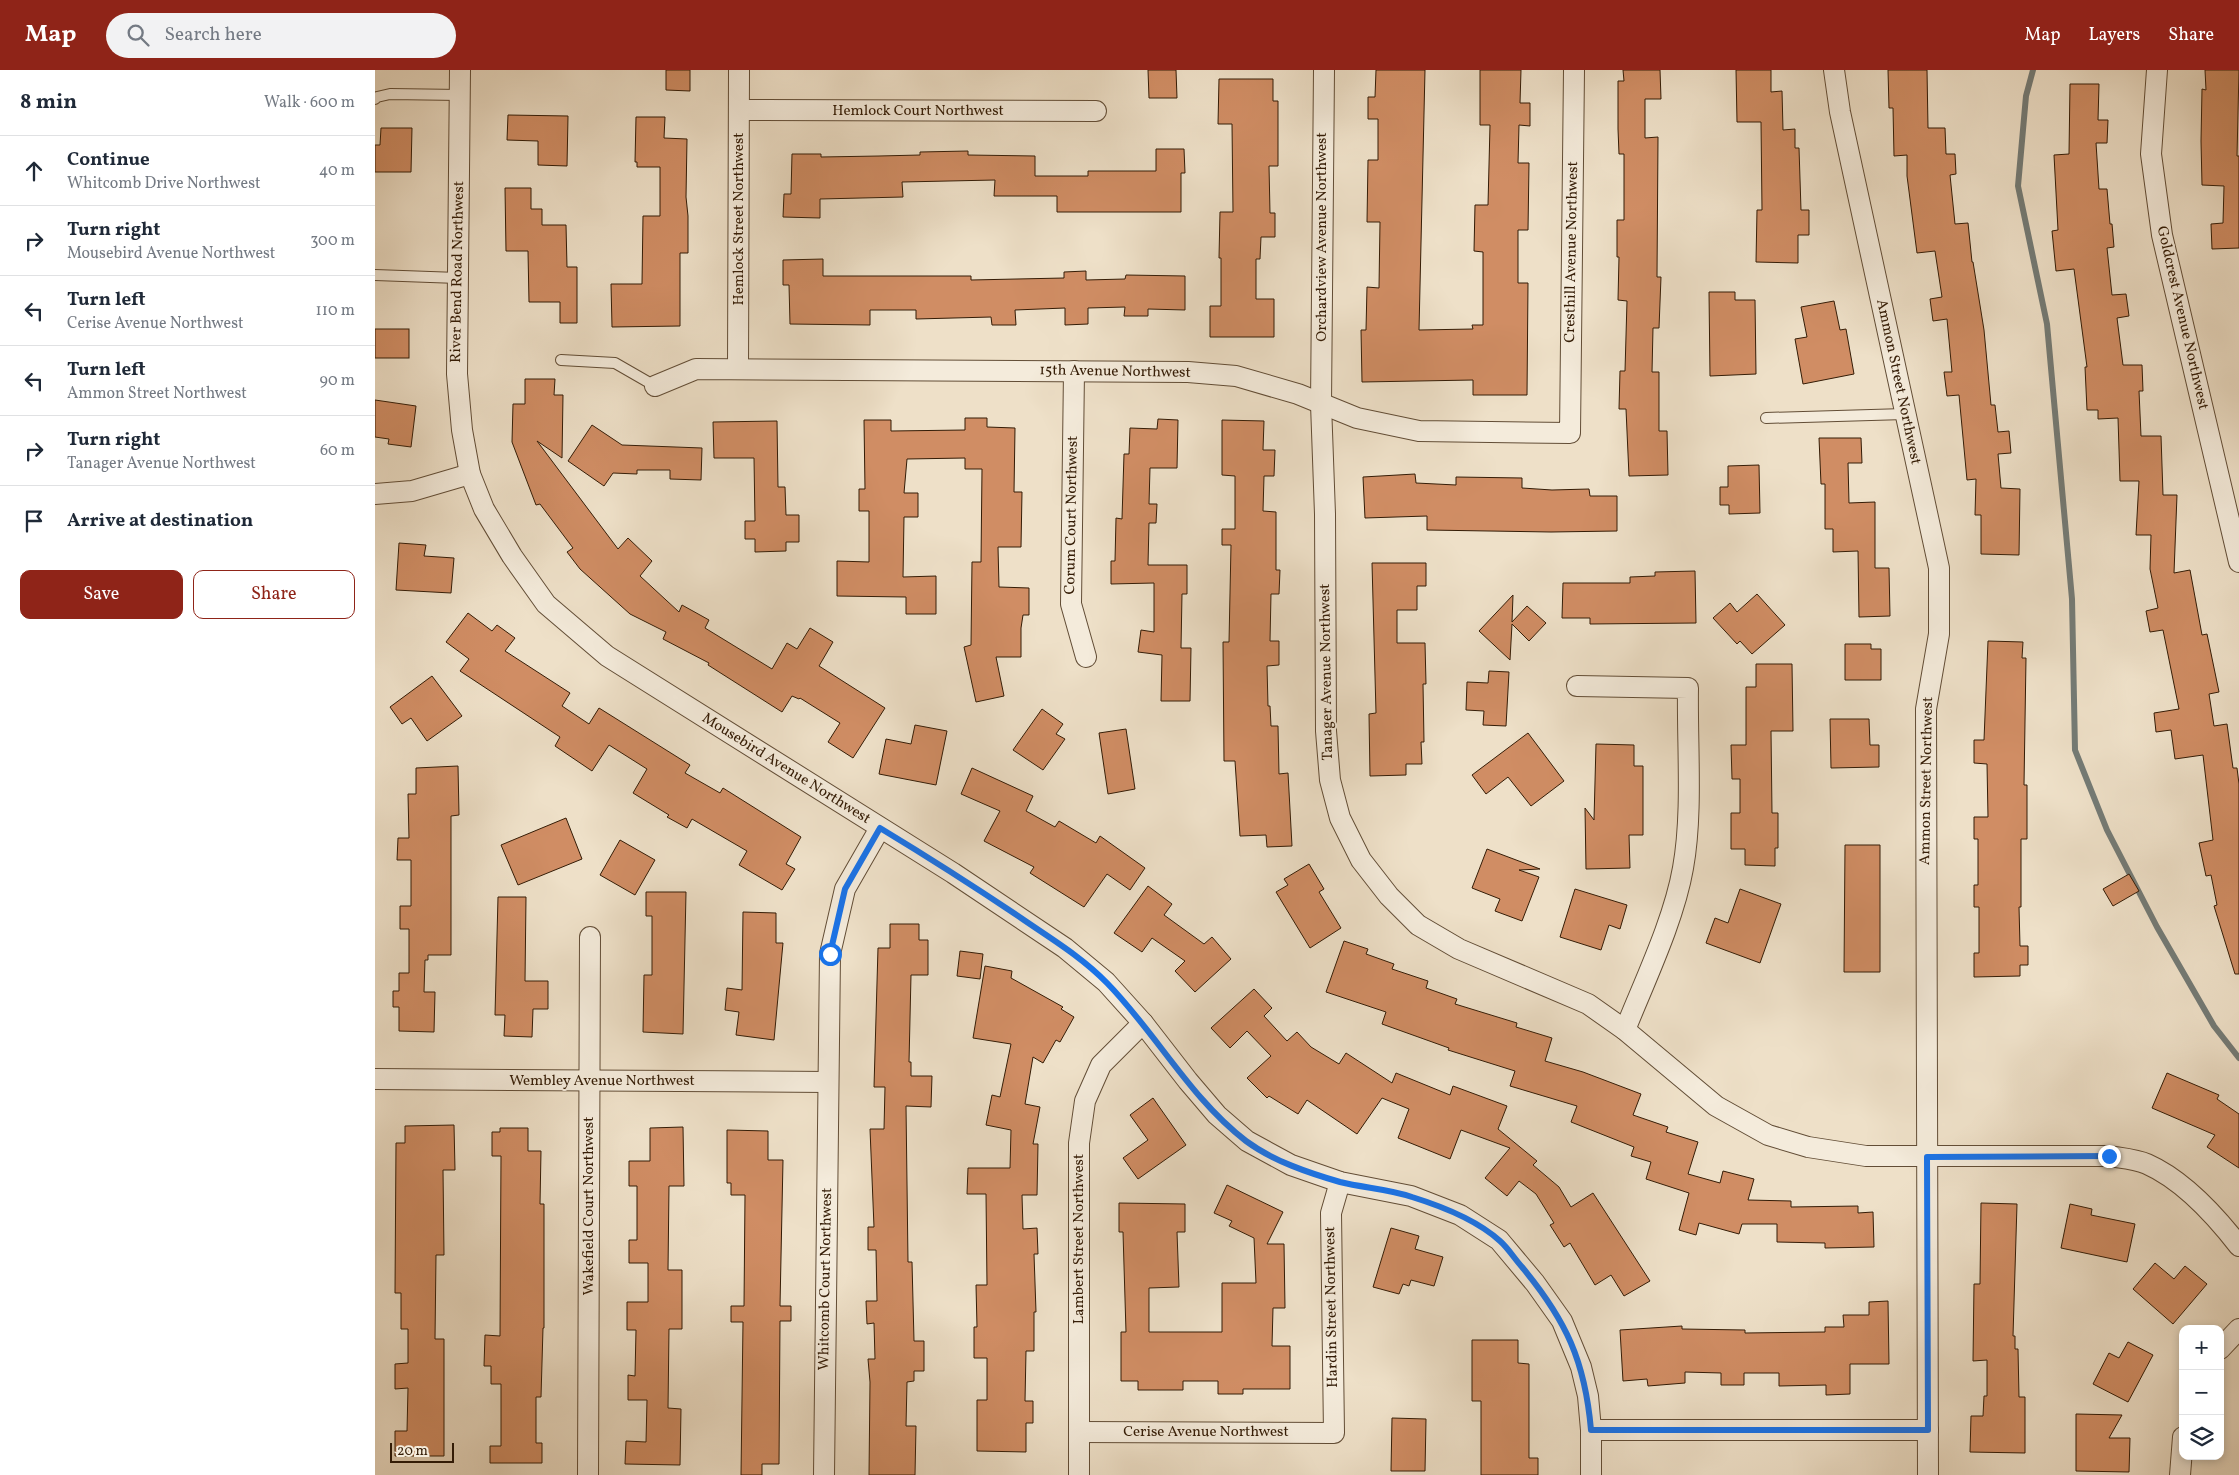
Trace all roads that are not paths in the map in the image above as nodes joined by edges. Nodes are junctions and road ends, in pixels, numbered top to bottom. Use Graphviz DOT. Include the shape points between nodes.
graph roads {
  1 [pos="460,70"];
  2 [pos="739,70"];
  3 [pos="1324,70"];
  4 [pos="1574,70"];
  5 [pos="1834,70"];
  6 [pos="2157,70"];
  7 [pos="460,95"];
  8 [pos="375,99"];
  9 [pos="739,110"];
  10 [pos="1096,111"];
  11 [pos="375,275"];
  12 [pos="458,278"];
  13 [pos="561,360"];
  14 [pos="738,369"];
  15 [pos="1074,372"];
  16 [pos="655,386"];
  17 [pos="1321,404"];
  18 [pos="1905,414"];
  19 [pos="1766,418"];
  20 [pos="1570,433"];
  21 [pos="470,474"];
  22 [pos="375,494"];
  23 [pos="2239,562"];
  24 [pos="1086,658"];
  25 [pos="1577,686"];
  26 [pos="880,828"];
  27 [pos="591,937"];
  28 [pos="1143,1023"];
  29 [pos="1625,1030"];
  30 [pos="375,1079"];
  31 [pos="590,1080"];
  32 [pos="829,1082"];
  33 [pos="1927,1157"];
  34 [pos="1340,1182"];
  35 [pos="2239,1246"];
  36 [pos="2239,1329"];
  37 [pos="2224,1345"];
  38 [pos="1591,1430"];
  39 [pos="1928,1430"];
  40 [pos="1079,1432"];
  41 [pos="1333,1433"];
  42 [pos="2181,1460"];
  43 [pos="588,1475"];
  44 [pos="824,1475"];
  45 [pos="1079,1475"];
  46 [pos="1591,1475"];
  47 [pos="1928,1475"];
  48 [pos="2180,1475"];
  1 -- 7 [label="street, River Bend Road Northwest"];
  2 -- 9 [label="street, Hemlock Street Northwest"];
  3 -- 17 [label="street, Orchardview Avenue Northwest"];
  4 -- 20 [label="street, Cresthill Avenue Northwest"];
  5 -- 18 [label="street, Ammon Street Northwest" via="1840,112"];
  6 -- 23 [label="street, Goldcrest Avenue Northwest" via="2151,154 2162,235"];
  7 -- 8 [label="lane" via="390,94"];
  7 -- 12 [label="street, River Bend Road Northwest"];
  9 -- 10 [label="street, Hemlock Court Northwest"];
  9 -- 14 [label="street, Hemlock Street Northwest"];
  11 -- 12 [label="lane"];
  12 -- 21 [label="street, River Bend Road Northwest" via="457,374"];
  13 -- 16 [label="lane" via="615,363"];
  14 -- 15 [label="street, 15th Avenue Northwest"];
  14 -- 16 [label="street, 15th Avenue Northwest" via="696,369"];
  15 -- 17 [label="street, 15th Avenue Northwest" via="1188,372 1236,376"];
  15 -- 24 [label="street, Corum Court Northwest" via="1071,604"];
  17 -- 20 [label="street, 15th Avenue Northwest" via="1357,418 1419,431"];
  17 -- 29 [label="street, Tanager Avenue Northwest" via="1326,731 1330,780 1340,818 1361,860 1389,896 1418,924 1459,949 1588,1004"];
  18 -- 19 [label="lane"];
  18 -- 33 [label="street, Ammon Street Northwest" via="1939,568 1939,634 1926,708"];
  21 -- 22 [label="street" via="412,490"];
  21 -- 26 [label="street, Mousebird Avenue Northwest" via="484,509 546,604 607,656"];
  25 -- 29 [label="street" via="1688,688 1687,832 1683,868 1676,901"];
  26 -- 28 [label="street, Mousebird Avenue Northwest" via="1065,948 1106,982"];
  26 -- 32 [label="street, Whitcomb Court Northwest" via="845,889 838,914 830,954"];
  27 -- 31 [label="street, Wakefield Court Northwest"];
  28 -- 34 [label="street, Mousebird Avenue Northwest" via="1187,1081 1247,1142 1291,1165"];
  28 -- 40 [label="street, Lambert Street Northwest" via="1101,1065 1085,1101 1079,1143"];
  29 -- 33 [label="street, Tanager Avenue Northwest" via="1716,1106 1768,1135 1808,1147 1866,1156"];
  30 -- 31 [label="street, Wembley Avenue Northwest"];
  31 -- 32 [label="street, Wembley Avenue Northwest"];
  31 -- 43 [label="street, Wakefield Court Northwest"];
  32 -- 44 [label="street, Whitcomb Court Northwest"];
  33 -- 35 [label="street, Tanager Avenue Northwest" via="2109,1156 2145,1163 2174,1178"];
  33 -- 39 [label="street, Ammon Street Northwest"];
  34 -- 38 [label="street, Mousebird Avenue Northwest" via="1411,1196 1460,1215 1499,1240 1561,1321 1581,1367"];
  34 -- 41 [label="street, Hardin Street Northwest" via="1331,1213"];
  36 -- 37 [label="street"];
  38 -- 39 [label="street"];
  38 -- 46 [label="street, Mousebird Avenue Northwest"];
  39 -- 47 [label="street, Ammon Street Northwest"];
  40 -- 41 [label="street, Cerise Avenue Northwest"];
  40 -- 45 [label="street, Lambert Street Northwest"];
  42 -- 48 [label="street"];
}
